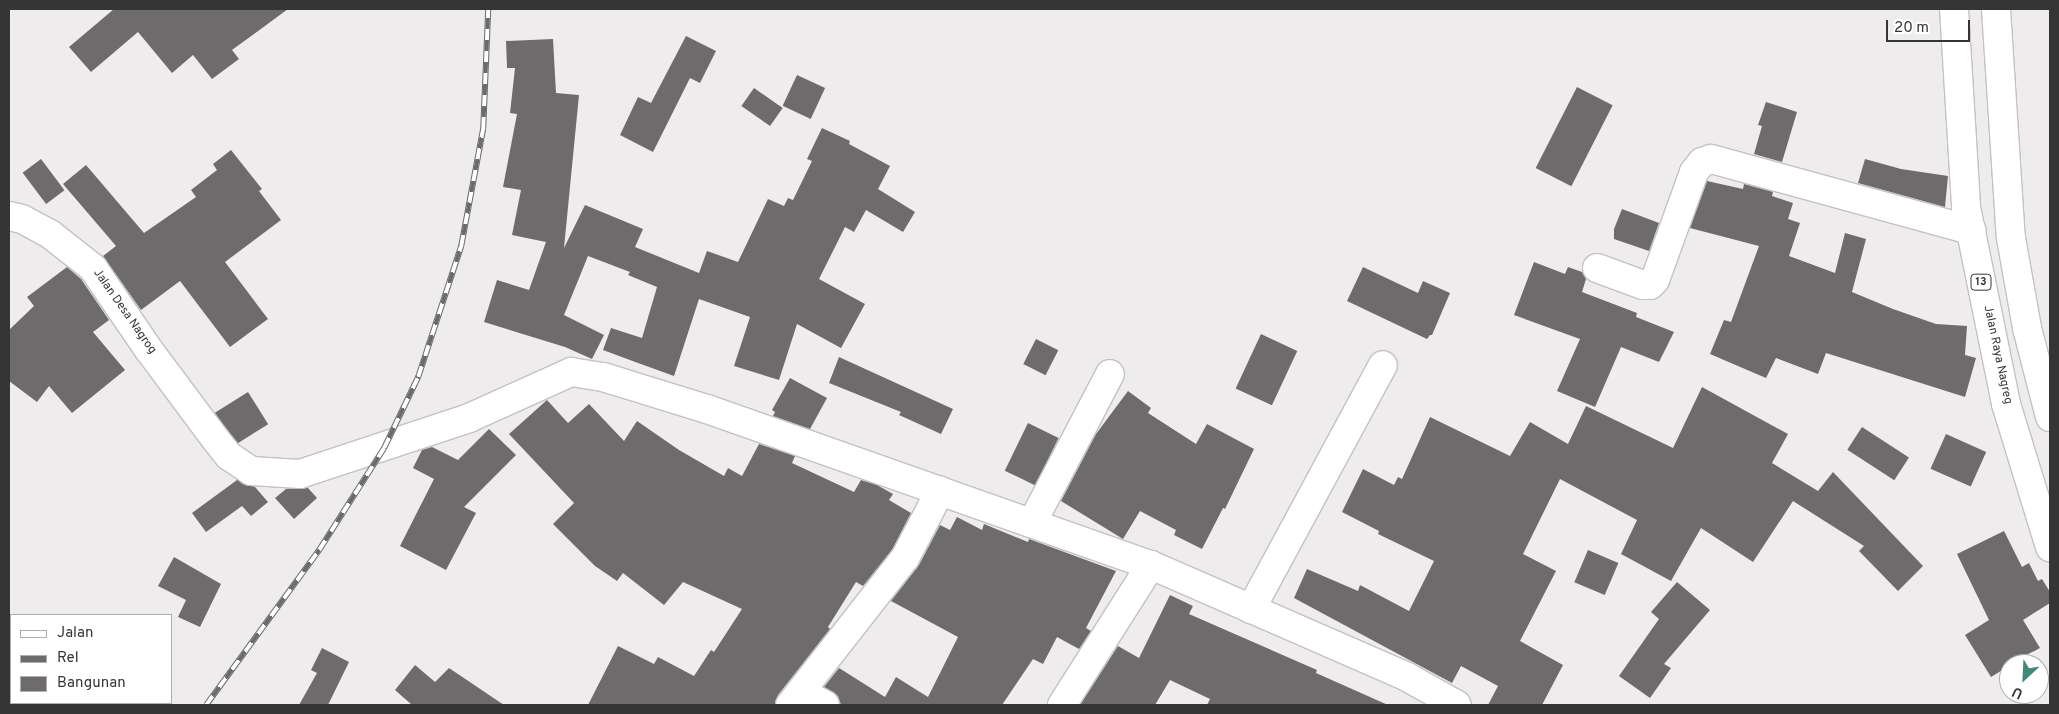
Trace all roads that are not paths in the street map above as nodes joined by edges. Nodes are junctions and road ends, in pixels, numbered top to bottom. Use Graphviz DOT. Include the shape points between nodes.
graph roads {
  1 [pos="1954,9"];
  2 [pos="1996,9"];
  3 [pos="9,216"];
  4 [pos="1971,230"];
  5 [pos="1597,268"];
  6 [pos="1383,365"];
  7 [pos="1110,374"];
  8 [pos="2050,417"];
  9 [pos="940,491"];
  10 [pos="1032,523"];
  11 [pos="2050,547"];
  12 [pos="1151,565"];
  13 [pos="1251,609"];
  14 [pos="795,699"];
  15 [pos="825,705"];
  16 [pos="1062,705"];
  17 [pos="1457,705"];
  1 -- 4 [label="main road, Jalan Raya Nagreg / 13" via="1966,207"];
  2 -- 8 [label="main road" via="2012,238 2026,328"];
  3 -- 9 [label="main road, Jalan Desa Nagrog" via="50,234 93,268 216,440 229,456 251,471 300,474 469,418 571,372 602,377 707,409"];
  4 -- 5 [label="main road" via="1711,159 1702,162 1694,172 1655,280 1650,285"];
  4 -- 11 [label="main road, Jalan Raya Nagreg / 13" via="2006,404"];
  6 -- 13 [label="main road"];
  7 -- 10 [label="main road"];
  9 -- 10 [label="main road, Jalan Desa Nagrog"];
  9 -- 14 [label="main road" via="904,558"];
  10 -- 12 [label="main road, Jalan Desa Nagrog"];
  12 -- 13 [label="main road, Jalan Desa Nagrog"];
  12 -- 16 [label="main road"];
  13 -- 17 [label="main road, Jalan Desa Nagrog" via="1407,677"];
  14 -- 15 [label="main road"];
}
